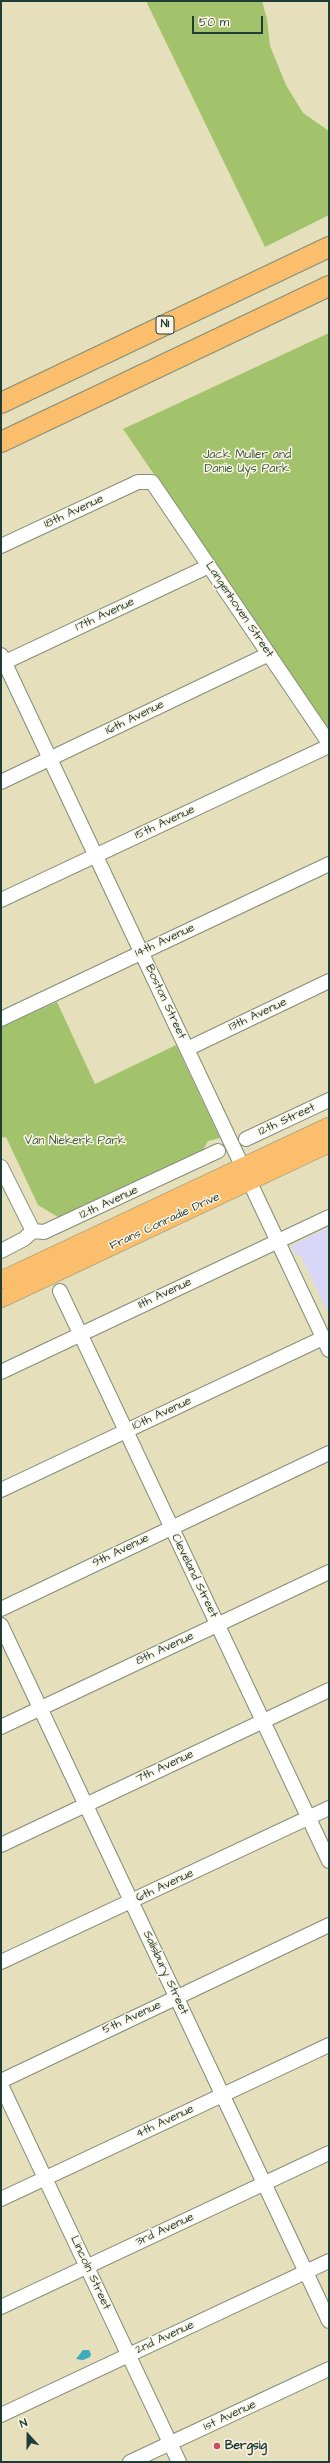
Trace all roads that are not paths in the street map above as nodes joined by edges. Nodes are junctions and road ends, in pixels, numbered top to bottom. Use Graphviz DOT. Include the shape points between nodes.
graph roads {
  1 [pos="329,248"];
  2 [pos="329,286"];
  3 [pos="1,403"];
  4 [pos="1,442"];
  5 [pos="147,480"];
  6 [pos="1,546"];
  7 [pos="209,566"];
  8 [pos="269,654"];
  9 [pos="2,660"];
  10 [pos="329,743"];
  11 [pos="329,746"];
  12 [pos="50,758"];
  13 [pos="1,782"];
  14 [pos="96,856"];
  15 [pos="329,864"];
  16 [pos="1,900"];
  17 [pos="141,952"];
  18 [pos="329,981"];
  19 [pos="1,1019"];
  20 [pos="187,1048"];
  21 [pos="329,1100"];
  22 [pos="329,1126"];
  23 [pos="246,1139"];
  24 [pos="329,1144"];
  25 [pos="218,1151"];
  26 [pos="1,1166"];
  27 [pos="247,1174"];
  28 [pos="329,1217"];
  29 [pos="33,1231"];
  30 [pos="277,1241"];
  31 [pos="1,1251"];
  32 [pos="1,1280"];
  33 [pos="60,1291"];
  34 [pos="1,1299"];
  35 [pos="80,1334"];
  36 [pos="326,1344"];
  37 [pos="1,1372"];
  38 [pos="126,1431"];
  39 [pos="329,1453"];
  40 [pos="1,1490"];
  41 [pos="171,1527"];
  42 [pos="329,1572"];
  43 [pos="1,1609"];
  44 [pos="218,1624"];
  45 [pos="1,1625"];
  46 [pos="329,1690"];
  47 [pos="40,1708"];
  48 [pos="263,1721"];
  49 [pos="1,1727"];
  50 [pos="86,1805"];
  51 [pos="329,1808"];
  52 [pos="309,1818"];
  53 [pos="1,1845"];
  54 [pos="329,1861"];
  55 [pos="132,1901"];
  56 [pos="329,1925"];
  57 [pos="1,1962"];
  58 [pos="177,1998"];
  59 [pos="329,2045"];
  60 [pos="1,2081"];
  61 [pos="1,2085"];
  62 [pos="224,2094"];
  63 [pos="329,2153"];
  64 [pos="45,2178"];
  65 [pos="264,2183"];
  66 [pos="1,2199"];
  67 [pos="329,2261"];
  68 [pos="87,2266"];
  69 [pos="306,2272"];
  70 [pos="1,2306"];
  71 [pos="329,2321"];
  72 [pos="128,2356"];
  73 [pos="329,2369"];
  74 [pos="1,2415"];
  75 [pos="170,2443"];
  76 [pos="130,2462"];
  77 [pos="179,2462"];
  1 -- 3 [label="highway, N1"];
  2 -- 4 [label="highway"];
  5 -- 6 [label="street, 18th Avenue"];
  5 -- 7 [label="street, Langenhoven Street" via="156,485"];
  7 -- 8 [label="street, Langenhoven Street"];
  7 -- 9 [label="street, 17th Avenue"];
  8 -- 10 [label="street, Langenhoven Street"];
  8 -- 12 [label="street, 16th Avenue"];
  9 -- 12 [label="street, Boston Street"];
  11 -- 14 [label="street, 15th Avenue"];
  12 -- 13 [label="street, 16th Avenue"];
  12 -- 14 [label="street, Boston Street"];
  14 -- 16 [label="street, 15th Avenue"];
  14 -- 17 [label="street, Boston Street"];
  15 -- 17 [label="street, 14th Avenue"];
  17 -- 19 [label="street, 14th Avenue"];
  17 -- 20 [label="street, Boston Street"];
  18 -- 20 [label="street, 13th Avenue"];
  20 -- 27 [label="street, Boston Street"];
  21 -- 23 [label="street, 12th Street"];
  22 -- 27 [label="main road, Frans Conradie Drive"];
  24 -- 27 [label="main road, Frans Conradie Drive"];
  25 -- 29 [label="street, 12th Avenue" via="44,1232"];
  26 -- 29 [label="street"];
  27 -- 30 [label="street, Boston Street"];
  27 -- 32 [label="main road, Frans Conradie Drive"];
  27 -- 34 [label="main road, Frans Conradie Drive"];
  28 -- 30 [label="street, 11th Avenue"];
  29 -- 31 [label="street, 12th Avenue" via="24,1239"];
  30 -- 35 [label="street, 11th Avenue"];
  30 -- 36 [label="street, Boston Street"];
  33 -- 35 [label="street, Cleveland Street"];
  35 -- 37 [label="street, 11th Avenue"];
  35 -- 38 [label="street, Cleveland Street"];
  36 -- 38 [label="street, 10th Avenue"];
  38 -- 40 [label="street, 10th Avenue"];
  38 -- 41 [label="street, Cleveland Street"];
  39 -- 41 [label="street, 9th Avenue"];
  41 -- 43 [label="street, 9th Avenue"];
  41 -- 44 [label="street, Cleveland Street"];
  42 -- 44 [label="street, 8th Avenue"];
  44 -- 47 [label="street, 8th Avenue"];
  44 -- 48 [label="street, Cleveland Street"];
  45 -- 47 [label="street, Salisbury Street"];
  46 -- 48 [label="street, 7th Avenue"];
  47 -- 49 [label="street, 8th Avenue"];
  47 -- 50 [label="street, Salisbury Street"];
  48 -- 50 [label="street, 7th Avenue"];
  48 -- 52 [label="street, Cleveland Street"];
  50 -- 53 [label="street, 7th Avenue"];
  50 -- 55 [label="street, Salisbury Street"];
  51 -- 52 [label="street, 6th Avenue"];
  52 -- 54 [label="street, Cleveland Street"];
  52 -- 55 [label="street, 6th Avenue"];
  55 -- 57 [label="street, 6th Avenue"];
  55 -- 58 [label="street, Salisbury Street"];
  56 -- 58 [label="street, 5th Avenue"];
  58 -- 60 [label="street, 5th Avenue"];
  58 -- 62 [label="street, Salisbury Street"];
  59 -- 62 [label="street, 4th Avenue"];
  61 -- 64 [label="street, Lincoln Street"];
  62 -- 64 [label="street, 4th Avenue"];
  62 -- 65 [label="street, Salisbury Street"];
  63 -- 65 [label="street, 3rd Avenue"];
  64 -- 66 [label="street, 4th Avenue"];
  64 -- 68 [label="street, Lincoln Street"];
  65 -- 68 [label="street, 3rd Avenue"];
  65 -- 69 [label="street, Salisbury Street"];
  67 -- 69 [label="street, 2nd Avenue"];
  68 -- 70 [label="street, 3rd Avenue"];
  68 -- 72 [label="street, Lincoln Street"];
  69 -- 71 [label="street, Salisbury Street"];
  69 -- 72 [label="street, 2nd Avenue"];
  72 -- 74 [label="street, 2nd Avenue"];
  72 -- 75 [label="street, Lincoln Street"];
  73 -- 75 [label="street, 1st Avenue"];
  75 -- 76 [label="street, 1st Avenue"];
  75 -- 77 [label="street, Lincoln Street"];
}
